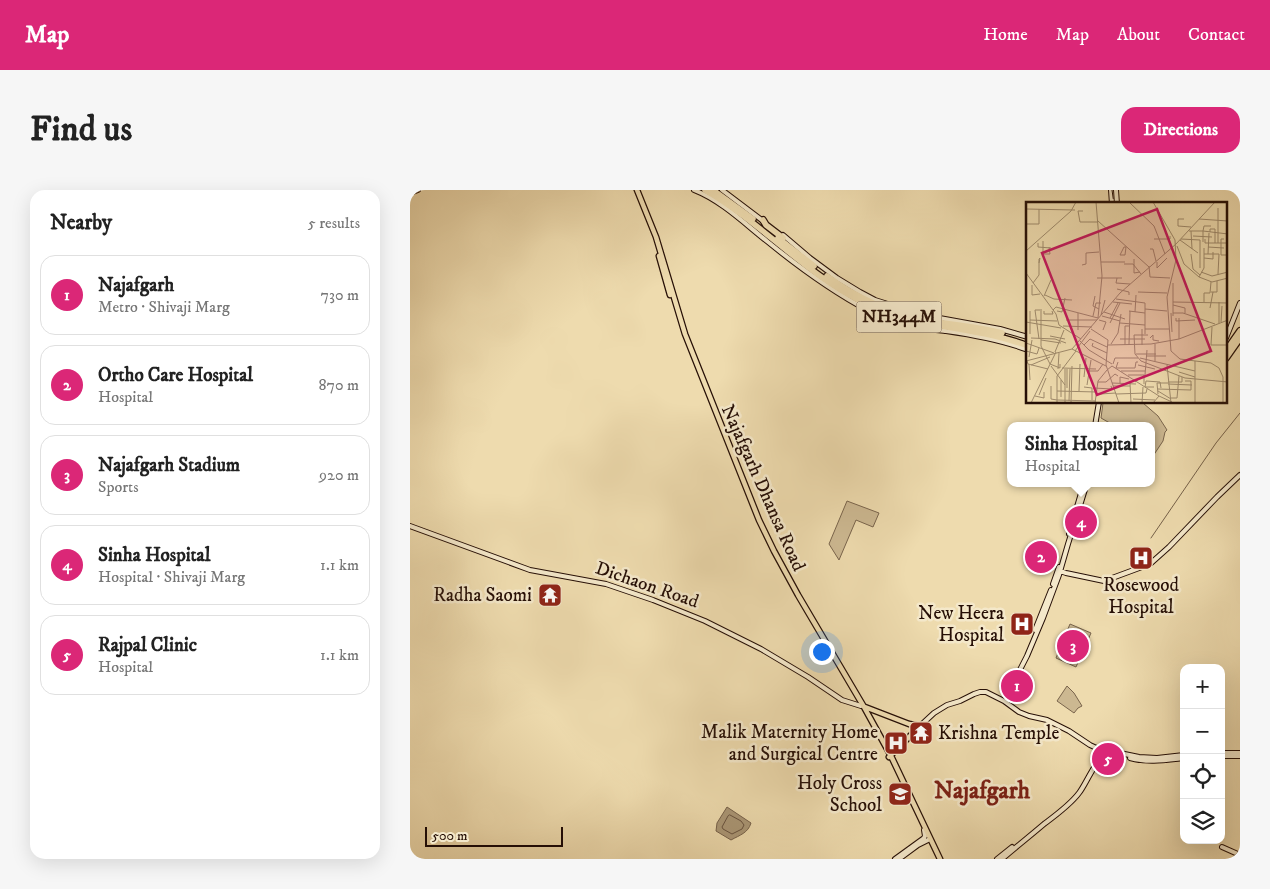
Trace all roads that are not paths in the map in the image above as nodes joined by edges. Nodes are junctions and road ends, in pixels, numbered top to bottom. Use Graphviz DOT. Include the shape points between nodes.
graph roads {
  1 [pos="418,190"];
  2 [pos="636,190"];
  3 [pos="694,190"];
  4 [pos="705,190"];
  5 [pos="713,190"];
  6 [pos="722,190"];
  7 [pos="410,193"];
  8 [pos="763,220"];
  9 [pos="759,235"];
  10 [pos="795,254"];
  11 [pos="1240,303"];
  12 [pos="885,310"];
  13 [pos="920,314"];
  14 [pos="922,328"];
  15 [pos="1240,331"];
  16 [pos="1228,333"];
  17 [pos="1240,338"];
  18 [pos="1024,341"];
  19 [pos="1228,348"];
  20 [pos="1026,349"];
  21 [pos="1228,355"];
  22 [pos="1097,404"];
  23 [pos="1094,422"];
  24 [pos="1240,475"];
  25 [pos="743,482"];
  26 [pos="1084,487"];
  27 [pos="1084,487"];
  28 [pos="410,526"];
  29 [pos="1060,570"];
  30 [pos="1033,638"];
  31 [pos="1000,699"];
  32 [pos="1007,703"];
  33 [pos="862,706"];
  34 [pos="920,726"];
  35 [pos="1105,753"];
  36 [pos="1225,754"];
  37 [pos="1240,754"];
  38 [pos="1180,756"];
  39 [pos="890,757"];
  40 [pos="924,828"];
  41 [pos="928,838"];
  42 [pos="1222,847"];
  43 [pos="1240,855"];
  44 [pos="894,859"];
  45 [pos="899,859"];
  46 [pos="939,859"];
  47 [pos="997,859"];
  48 [pos="1002,859"];
  1 -- 7 [label="street"];
  2 -- 25 [label="main road" via="658,241 684,334"];
  3 -- 9 [label="street" via="738,217"];
  4 -- 10 [label="highway, NH344M"];
  5 -- 10 [label="highway, NH344M"];
  6 -- 8 [label="street"];
  8 -- 10 [label="highway" via="788,242"];
  8 -- 13 [label="street" via="828,272 860,292"];
  9 -- 10 [label="highway"];
  9 -- 14 [label="street" via="844,297 893,321"];
  10 -- 12 [label="highway, NH344M" via="848,295"];
  11 -- 16 [label="street"];
  12 -- 13 [label="highway" via="890,307"];
  12 -- 14 [label="highway" via="890,317"];
  12 -- 18 [label="highway, NH344M" via="930,325"];
  13 -- 18 [label="street" via="1000,329"];
  14 -- 20 [label="street" via="997,340"];
  15 -- 19 [label="highway"];
  17 -- 21 [label="highway"];
  22 -- 23 [label="street"];
  24 -- 29 [label="street" via="1150,564 1104,581"];
  25 -- 33 [label="main road" via="774,551"];
  25 -- 33 [label="main road, Najafgarh Dhansa Road" via="772,552"];
  26 -- 29 [label="street"];
  27 -- 30 [label="street"];
  28 -- 33 [label="street, Dichaon Road" via="524,568 606,584 653,600 761,648 843,701"];
  29 -- 30 [label="street"];
  30 -- 31 [label="street" via="1010,686"];
  30 -- 32 [label="street" via="1007,695"];
  31 -- 32 [label="street"];
  31 -- 34 [label="street" via="986,692 974,694 940,709"];
  32 -- 35 [label="street" via="1015,710 1069,731"];
  33 -- 34 [label="main road, Dichaon Road"];
  33 -- 39 [label="main road"];
  34 -- 39 [label="main road"];
  35 -- 38 [label="street" via="1157,758"];
  35 -- 47 [label="street" via="1072,798"];
  35 -- 48 [label="street" via="1074,799"];
  36 -- 37 [label="street"];
  39 -- 40 [label="main road"];
  40 -- 41 [label="main road"];
  40 -- 44 [label="street" via="924,838"];
  41 -- 45 [label="street"];
  41 -- 46 [label="main road"];
  42 -- 43 [label="street"];
}
